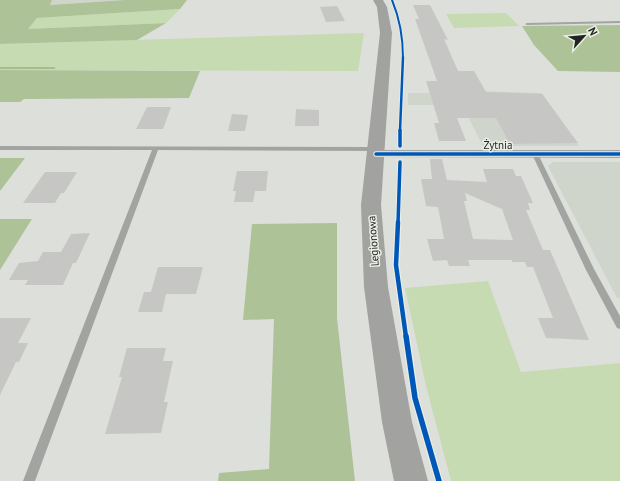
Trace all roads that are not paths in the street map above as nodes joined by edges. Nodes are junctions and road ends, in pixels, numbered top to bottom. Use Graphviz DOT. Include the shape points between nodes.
graph roads {
  1 [pos="378,0"];
  2 [pos="620,22"];
  3 [pos="527,24"];
  4 [pos="0,148"];
  5 [pos="156,148"];
  6 [pos="376,151"];
  7 [pos="535,154"];
  8 [pos="620,154"];
  9 [pos="620,325"];
  10 [pos="29,481"];
  11 [pos="411,481"];
  1 -- 6 [label="main road, Legionowa" via="382,7 386,33"];
  2 -- 3 [label="lane"];
  4 -- 5 [label="lane"];
  5 -- 6 [label="lane"];
  5 -- 10 [label="lane"];
  6 -- 7 [label="street, Żytnia"];
  6 -- 11 [label="main road, Legionowa" via="371,205 376,288 398,422"];
  7 -- 8 [label="street, Żytnia"];
  7 -- 9 [label="lane" via="590,270"];
}
